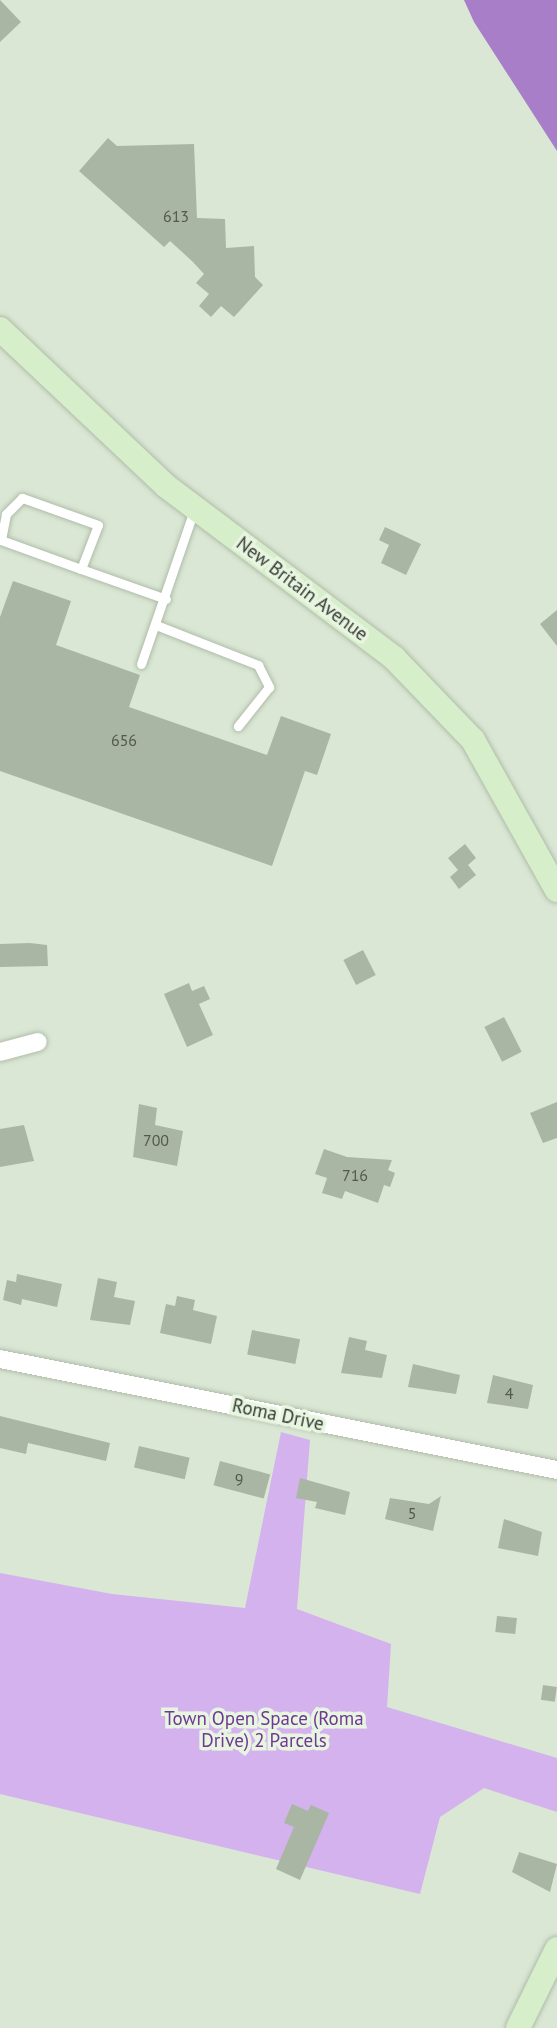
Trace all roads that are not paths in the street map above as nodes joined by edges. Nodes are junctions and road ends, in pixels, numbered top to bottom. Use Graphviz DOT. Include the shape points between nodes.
graph roads {
  1 [pos="0,329"];
  2 [pos="195,508"];
  3 [pos="81,569"];
  4 [pos="166,599"];
  5 [pos="156,625"];
  6 [pos="141,664"];
  7 [pos="239,726"];
  8 [pos="557,890"];
  9 [pos="38,1042"];
  10 [pos="0,1052"];
  11 [pos="0,1359"];
  12 [pos="557,1470"];
  13 [pos="557,1949"];
  14 [pos="518,2028"];
  1 -- 2 [label="street, New Britain Avenue"];
  2 -- 4 [label="lane"];
  2 -- 8 [label="street, New Britain Avenue" via="394,658 473,740"];
  3 -- 3 [label="lane" via="1,540 6,514 22,498 98,525"];
  3 -- 4 [label="lane"];
  4 -- 5 [label="lane"];
  5 -- 6 [label="lane"];
  5 -- 7 [label="lane" via="258,665 269,687"];
  9 -- 10 [label="street"];
  11 -- 12 [label="street, Roma Drive"];
  13 -- 14 [label="street"];
}
